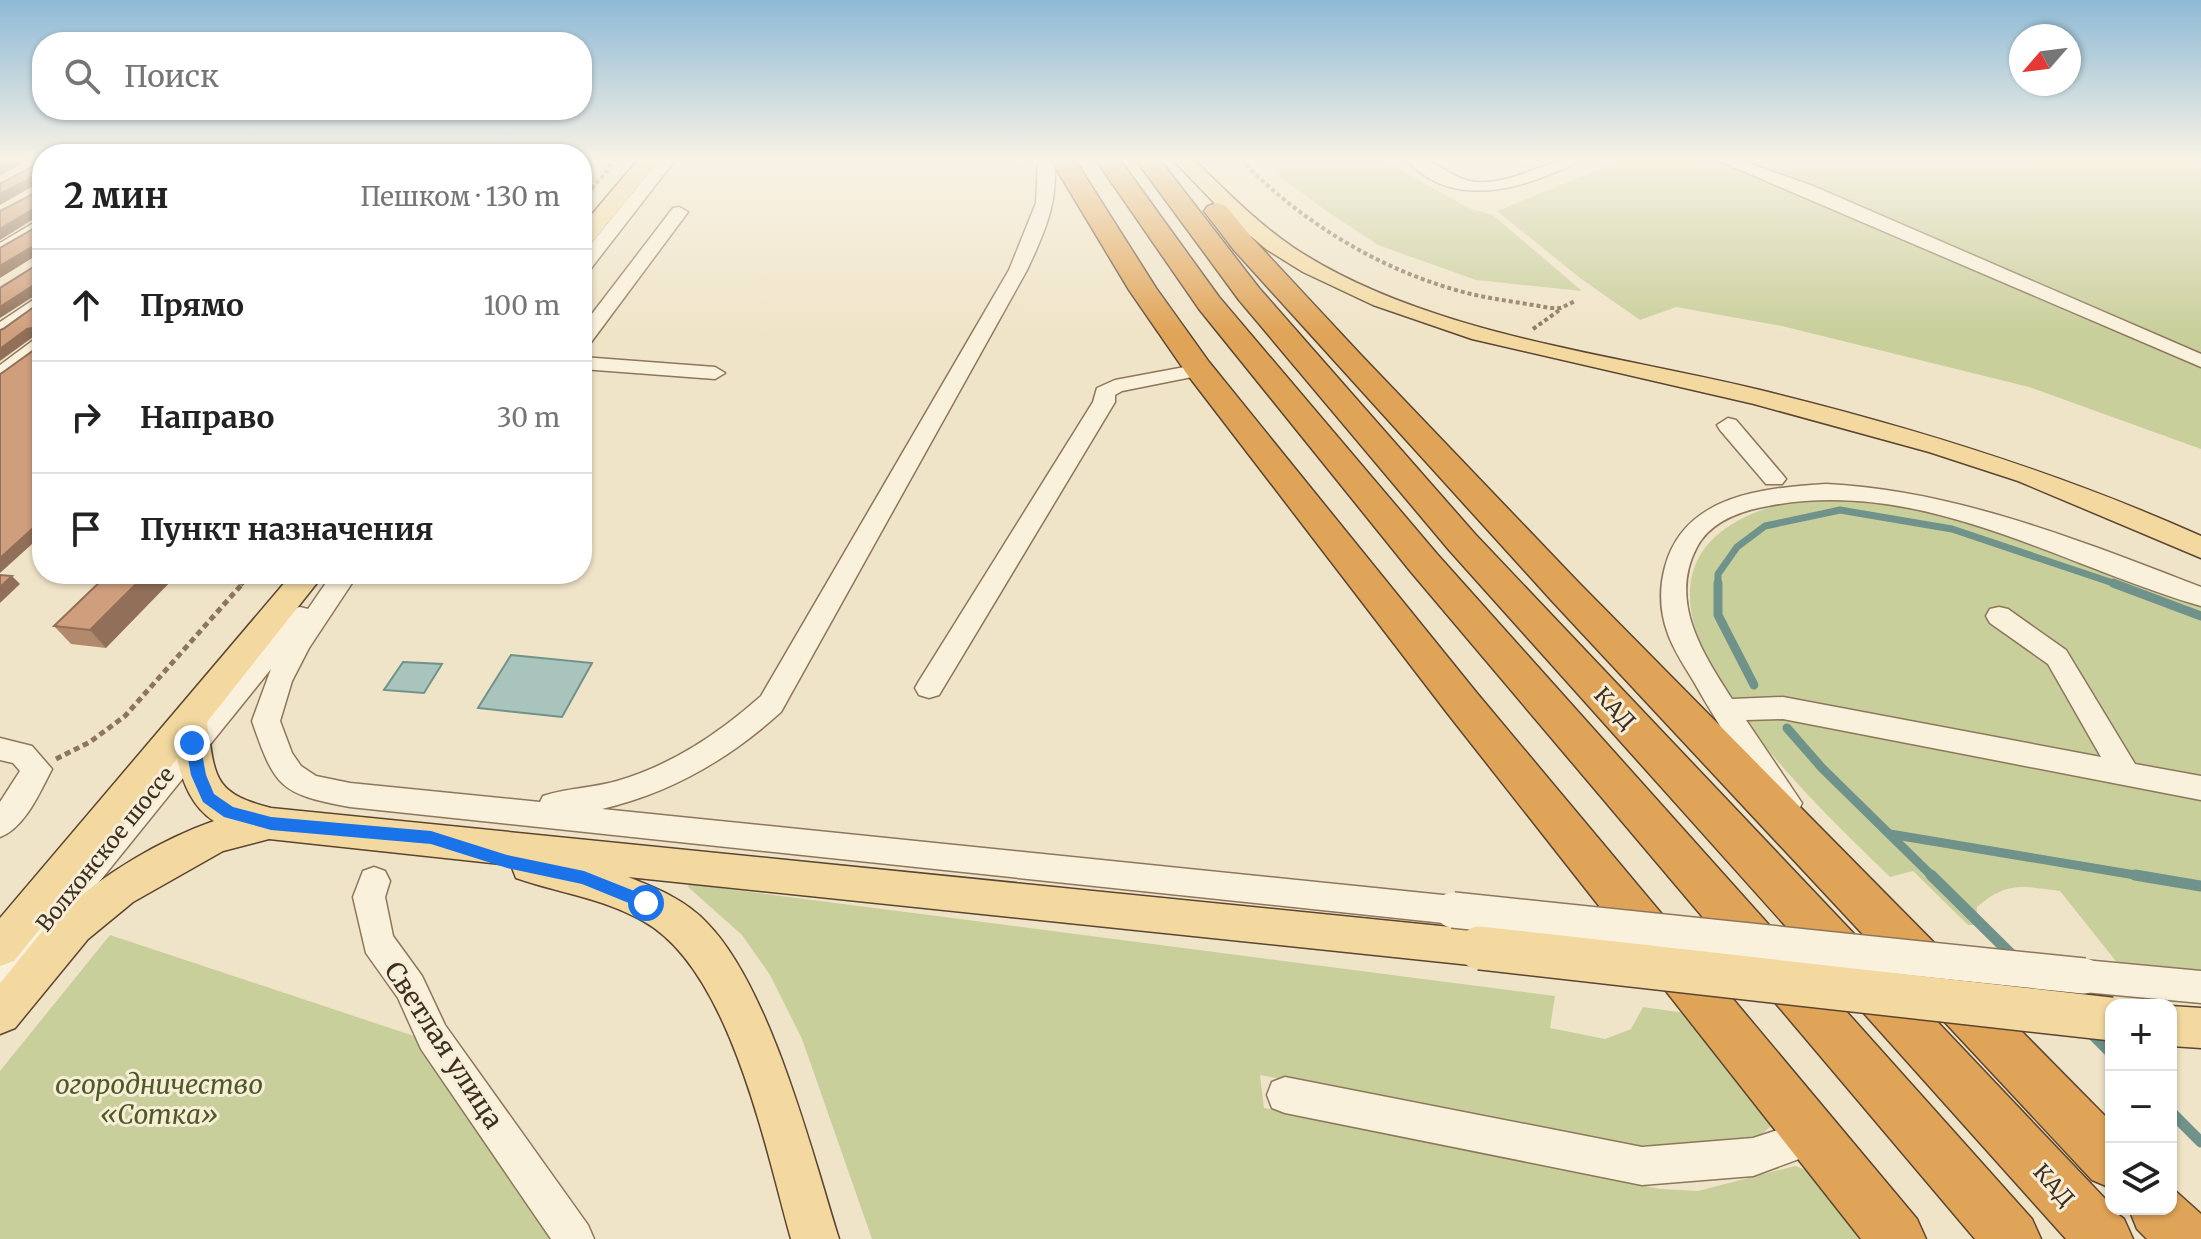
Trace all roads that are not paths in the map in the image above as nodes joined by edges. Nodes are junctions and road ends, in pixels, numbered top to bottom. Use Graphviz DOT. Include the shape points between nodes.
graph roads {
  1 [pos="621,218"];
  2 [pos="675,218"];
  3 [pos="1041,218"];
  4 [pos="1099,218"];
  5 [pos="1146,218"];
  6 [pos="1192,218"];
  7 [pos="1224,218"];
  8 [pos="1242,218"];
  9 [pos="1869,218"];
  10 [pos="32,230"];
  11 [pos="0,251"];
  12 [pos="592,254"];
  13 [pos="32,307"];
  14 [pos="592,328"];
  15 [pos="0,331"];
  16 [pos="32,351"];
  17 [pos="2201,361"];
  18 [pos="592,364"];
  19 [pos="1190,372"];
  20 [pos="715,373"];
  21 [pos="0,375"];
  22 [pos="1728,425"];
  23 [pos="1774,479"];
  24 [pos="2201,548"];
  25 [pos="301,584"];
  26 [pos="327,584"];
  27 [pos="338,584"];
  28 [pos="2201,597"];
  29 [pos="1999,616"];
  30 [pos="929,688"];
  31 [pos="1734,709"];
  32 [pos="190,731"];
  33 [pos="0,749"];
  34 [pos="2126,774"];
  35 [pos="2201,788"];
  36 [pos="504,811"];
  37 [pos="0,824"];
  38 [pos="271,824"];
  39 [pos="431,838"];
  40 [pos="1838,880"];
  41 [pos="374,881"];
  42 [pos="0,948"];
  43 [pos="0,979"];
  44 [pos="2201,987"];
  45 [pos="0,1014"];
  46 [pos="2105,1018"];
  47 [pos="2177,1026"];
  48 [pos="2201,1028"];
  49 [pos="1285,1095"];
  50 [pos="1805,1139"];
  51 [pos="2105,1155"];
  52 [pos="2163,1215"];
  53 [pos="574,1239"];
  54 [pos="815,1239"];
  55 [pos="1897,1239"];
  56 [pos="2012,1239"];
  57 [pos="2104,1239"];
  58 [pos="2186,1239"];
  1 -- 12 [label="street"];
  2 -- 14 [label="street"];
  3 -- 36 [label="street" via="1018,270 771,704 741,733 667,775 597,800"];
  4 -- 55 [label="highway" via="1198,368"];
  5 -- 56 [label="highway" via="1209,303 1424,563"];
  6 -- 57 [label="highway, КАД" via="1249,294 1462,542"];
  7 -- 40 [label="highway" via="1315,323"];
  8 -- 24 [label="main road" via="1286,253 1344,286 1399,308 1481,334 1902,435 2083,493"];
  9 -- 17 [label="street"];
  10 -- 11 [label="street"];
  13 -- 15 [label="street"];
  16 -- 21 [label="street"];
  18 -- 20 [label="street"];
  19 -- 30 [label="street" via="1115,386 1105,393"];
  22 -- 23 [label="street"];
  25 -- 32 [label="main road, Волхонское шоссе"];
  26 -- 32 [label="street, Волхонское шоссе"];
  27 -- 36 [label="street" via="278,681 266,721 279,758 308,787"];
  28 -- 40 [label="street" via="1995,524 1866,492 1769,496 1726,507 1697,525 1673,578 1681,634"];
  29 -- 34 [label="street" via="2057,657"];
  31 -- 34 [label="street" via="1783,708"];
  32 -- 38 [label="main road" via="208,798 229,813"];
  32 -- 42 [label="main road, Волхонское шоссе"];
  32 -- 43 [label="street, Волхонское шоссе"];
  33 -- 37 [label="street" via="22,754 37,769"];
  34 -- 35 [label="street"];
  36 -- 44 [label="street, bridge"];
  38 -- 39 [label="main road"];
  38 -- 45 [label="main road" via="215,837 119,890 74,926"];
  39 -- 46 [label="main road, bridge"];
  39 -- 54 [label="main road" via="584,878 646,903 692,933 732,992"];
  40 -- 51 [label="highway"];
  41 -- 53 [label="street, Светлая улица" via="369,897 378,942 410,987 433,1037"];
  47 -- 48 [label="main road"];
  49 -- 50 [label="street" via="1642,1166 1753,1157"];
  52 -- 58 [label="highway"];
}
